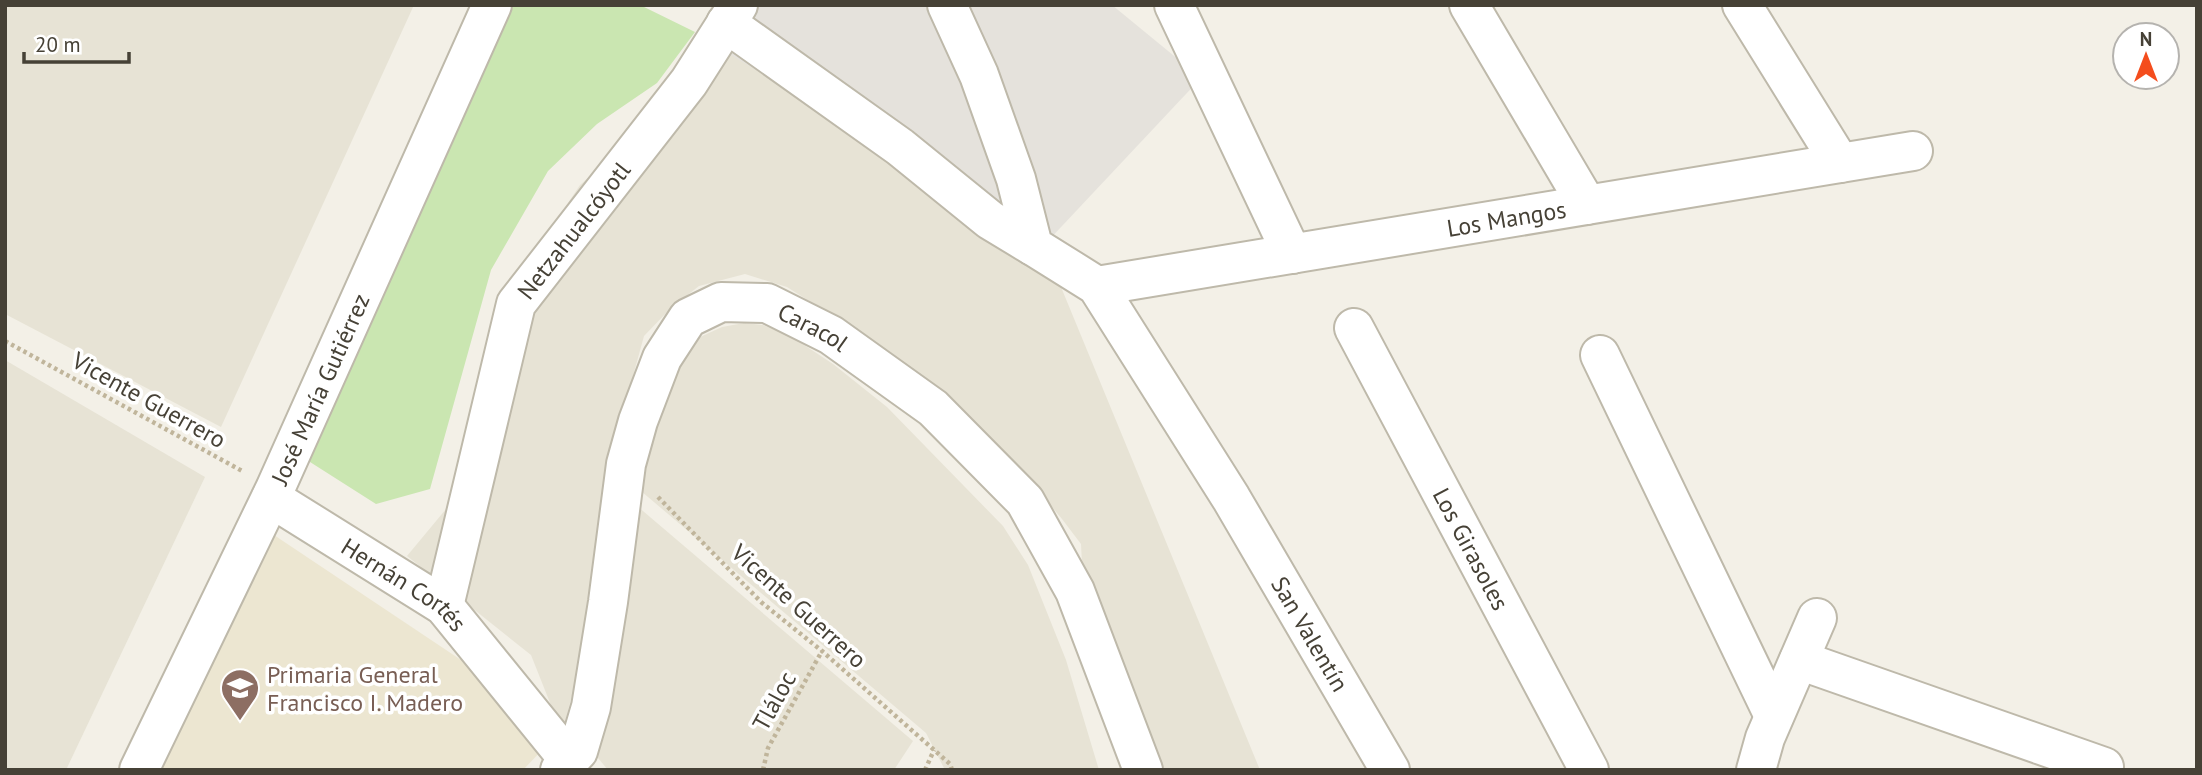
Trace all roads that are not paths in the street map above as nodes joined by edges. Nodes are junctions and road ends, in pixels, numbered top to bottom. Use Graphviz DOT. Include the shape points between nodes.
graph roads {
  1 [pos="492,5"];
  2 [pos="947,5"];
  3 [pos="1174,5"];
  4 [pos="1469,5"];
  5 [pos="1742,5"];
  6 [pos="732,14"];
  7 [pos="1913,151"];
  8 [pos="1840,163"];
  9 [pos="1587,205"];
  10 [pos="1033,246"];
  11 [pos="1292,254"];
  12 [pos="1097,286"];
  13 [pos="1354,328"];
  14 [pos="1600,355"];
  15 [pos="273,494"];
  16 [pos="444,606"];
  17 [pos="1817,618"];
  18 [pos="1799,660"];
  19 [pos="1774,716"];
  20 [pos="564,765"];
  21 [pos="139,770"];
  22 [pos="1143,770"];
  23 [pos="1390,770"];
  24 [pos="1589,770"];
  25 [pos="1756,770"];
  26 [pos="2103,770"];
  1 -- 15 [label="street, José María Gutiérrez"];
  2 -- 10 [label="street" via="979,75 1016,179"];
  3 -- 11 [label="street"];
  4 -- 9 [label="street"];
  5 -- 8 [label="street"];
  6 -- 10 [label="street" via="990,220"];
  6 -- 16 [label="street, Netzahualcóyotl" via="689,82 516,304"];
  7 -- 8 [label="street, Los Mangos"];
  8 -- 9 [label="street, Los Mangos"];
  9 -- 11 [label="street, Los Mangos"];
  10 -- 12 [label="street"];
  11 -- 12 [label="street, Los Mangos"];
  12 -- 23 [label="street, San Valentín" via="1231,498"];
  13 -- 24 [label="street, Los Girasoles"];
  14 -- 19 [label="street"];
  15 -- 16 [label="street, Hernán Cortés"];
  15 -- 21 [label="street, José María Gutiérrez"];
  16 -- 20 [label="street, Hernán Cortés"];
  17 -- 18 [label="street"];
  18 -- 19 [label="street"];
  18 -- 26 [label="street"];
  19 -- 25 [label="street"];
  20 -- 22 [label="street, Caracol" via="578,751 591,707 626,464 638,421 663,358 688,318 721,302 767,303 831,335 933,408 1026,501 1075,591"];
}
